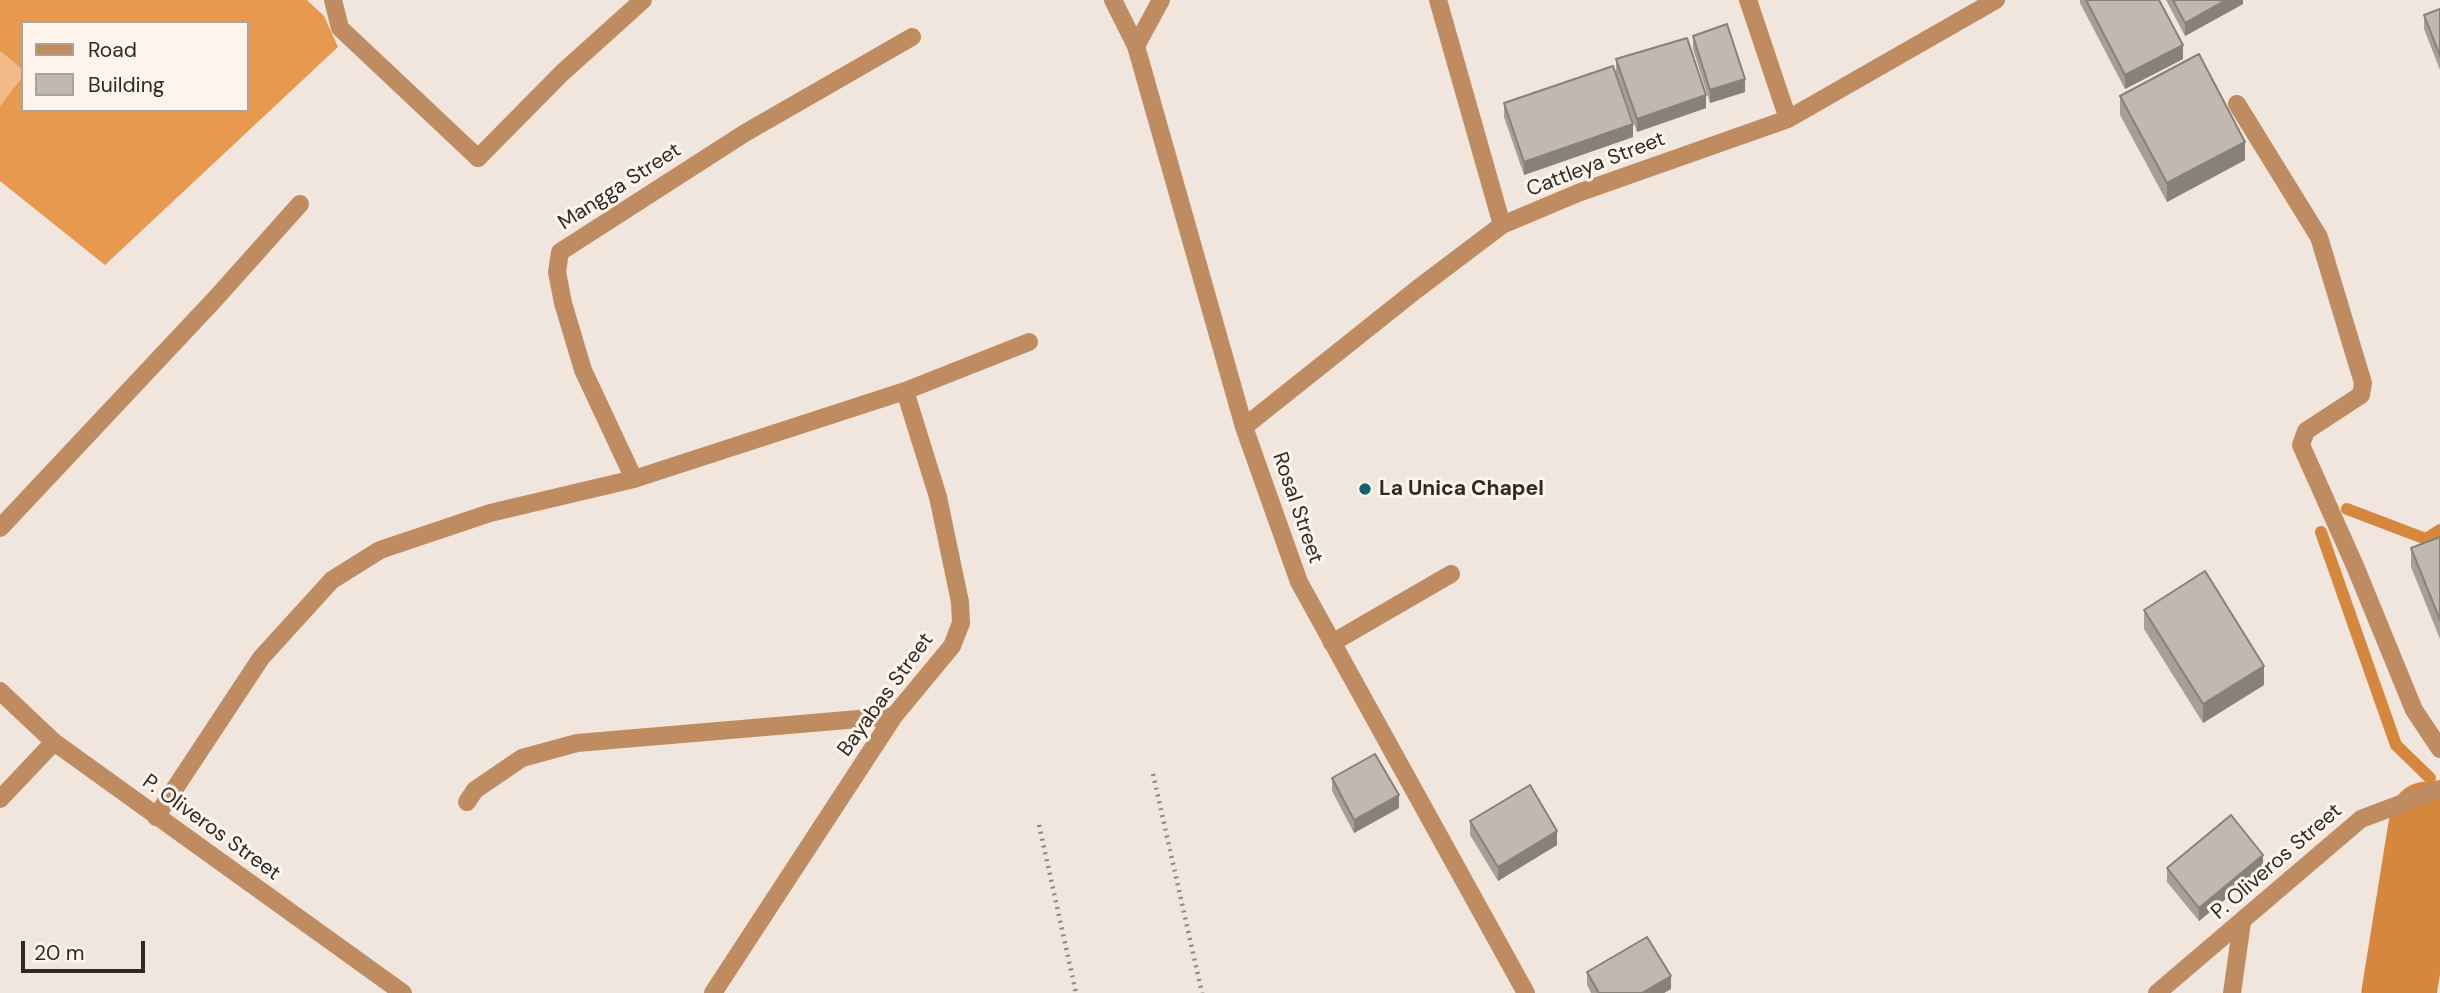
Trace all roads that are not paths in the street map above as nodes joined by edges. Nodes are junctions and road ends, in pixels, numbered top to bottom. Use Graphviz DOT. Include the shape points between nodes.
graph roads {
  1 [pos="333,0"];
  2 [pos="643,0"];
  3 [pos="1113,0"];
  4 [pos="1161,0"];
  5 [pos="1438,0"];
  6 [pos="1748,0"];
  7 [pos="1996,0"];
  8 [pos="912,37"];
  9 [pos="1136,46"];
  10 [pos="2237,104"];
  11 [pos="1788,119"];
  12 [pos="300,204"];
  13 [pos="1502,225"];
  14 [pos="1029,342"];
  15 [pos="905,391"];
  16 [pos="1244,426"];
  17 [pos="634,479"];
  18 [pos="0,528"];
  19 [pos="1451,574"];
  20 [pos="1332,643"];
  21 [pos="0,691"];
  22 [pos="894,716"];
  23 [pos="54,742"];
  24 [pos="2440,749"];
  25 [pos="2440,789"];
  26 [pos="0,799"];
  27 [pos="467,802"];
  28 [pos="156,817"];
  29 [pos="2242,922"];
  30 [pos="403,993"];
  31 [pos="713,993"];
  32 [pos="1526,993"];
  33 [pos="2157,993"];
  34 [pos="2232,993"];
  1 -- 2 [label="street" via="340,28 478,158"];
  3 -- 9 [label="street, Rosal Street"];
  4 -- 9 [label="street"];
  5 -- 13 [label="street"];
  6 -- 11 [label="street"];
  7 -- 11 [label="street, Cattleya Street"];
  8 -- 17 [label="street, Mangga Street" via="745,133 560,252 557,272 563,303 583,370"];
  9 -- 16 [label="street, Rosal Street"];
  10 -- 24 [label="street" via="2319,237 2363,383 2361,395 2306,431 2301,445 2414,710"];
  11 -- 13 [label="street, Cattleya Street" via="1578,193"];
  12 -- 18 [label="street"];
  13 -- 16 [label="street, Cattleya Street"];
  14 -- 15 [label="street"];
  15 -- 17 [label="street"];
  15 -- 22 [label="street, Bayabas Street" via="939,497 961,623 952,646"];
  16 -- 20 [label="street, Rosal Street" via="1299,582"];
  17 -- 28 [label="street" via="490,513 380,550 332,580 261,658"];
  19 -- 20 [label="street"];
  20 -- 32 [label="street, Rosal Street"];
  21 -- 23 [label="street, P. Oliveros Street"];
  22 -- 27 [label="street" via="577,743 522,758 475,790"];
  22 -- 31 [label="street, Bayabas Street"];
  23 -- 26 [label="street"];
  23 -- 28 [label="street, P. Oliveros Street"];
  25 -- 29 [label="street, P. Oliveros Street" via="2361,819"];
  28 -- 30 [label="street, P. Oliveros Street"];
  29 -- 33 [label="street, P. Oliveros Street"];
  29 -- 34 [label="street"];
}
